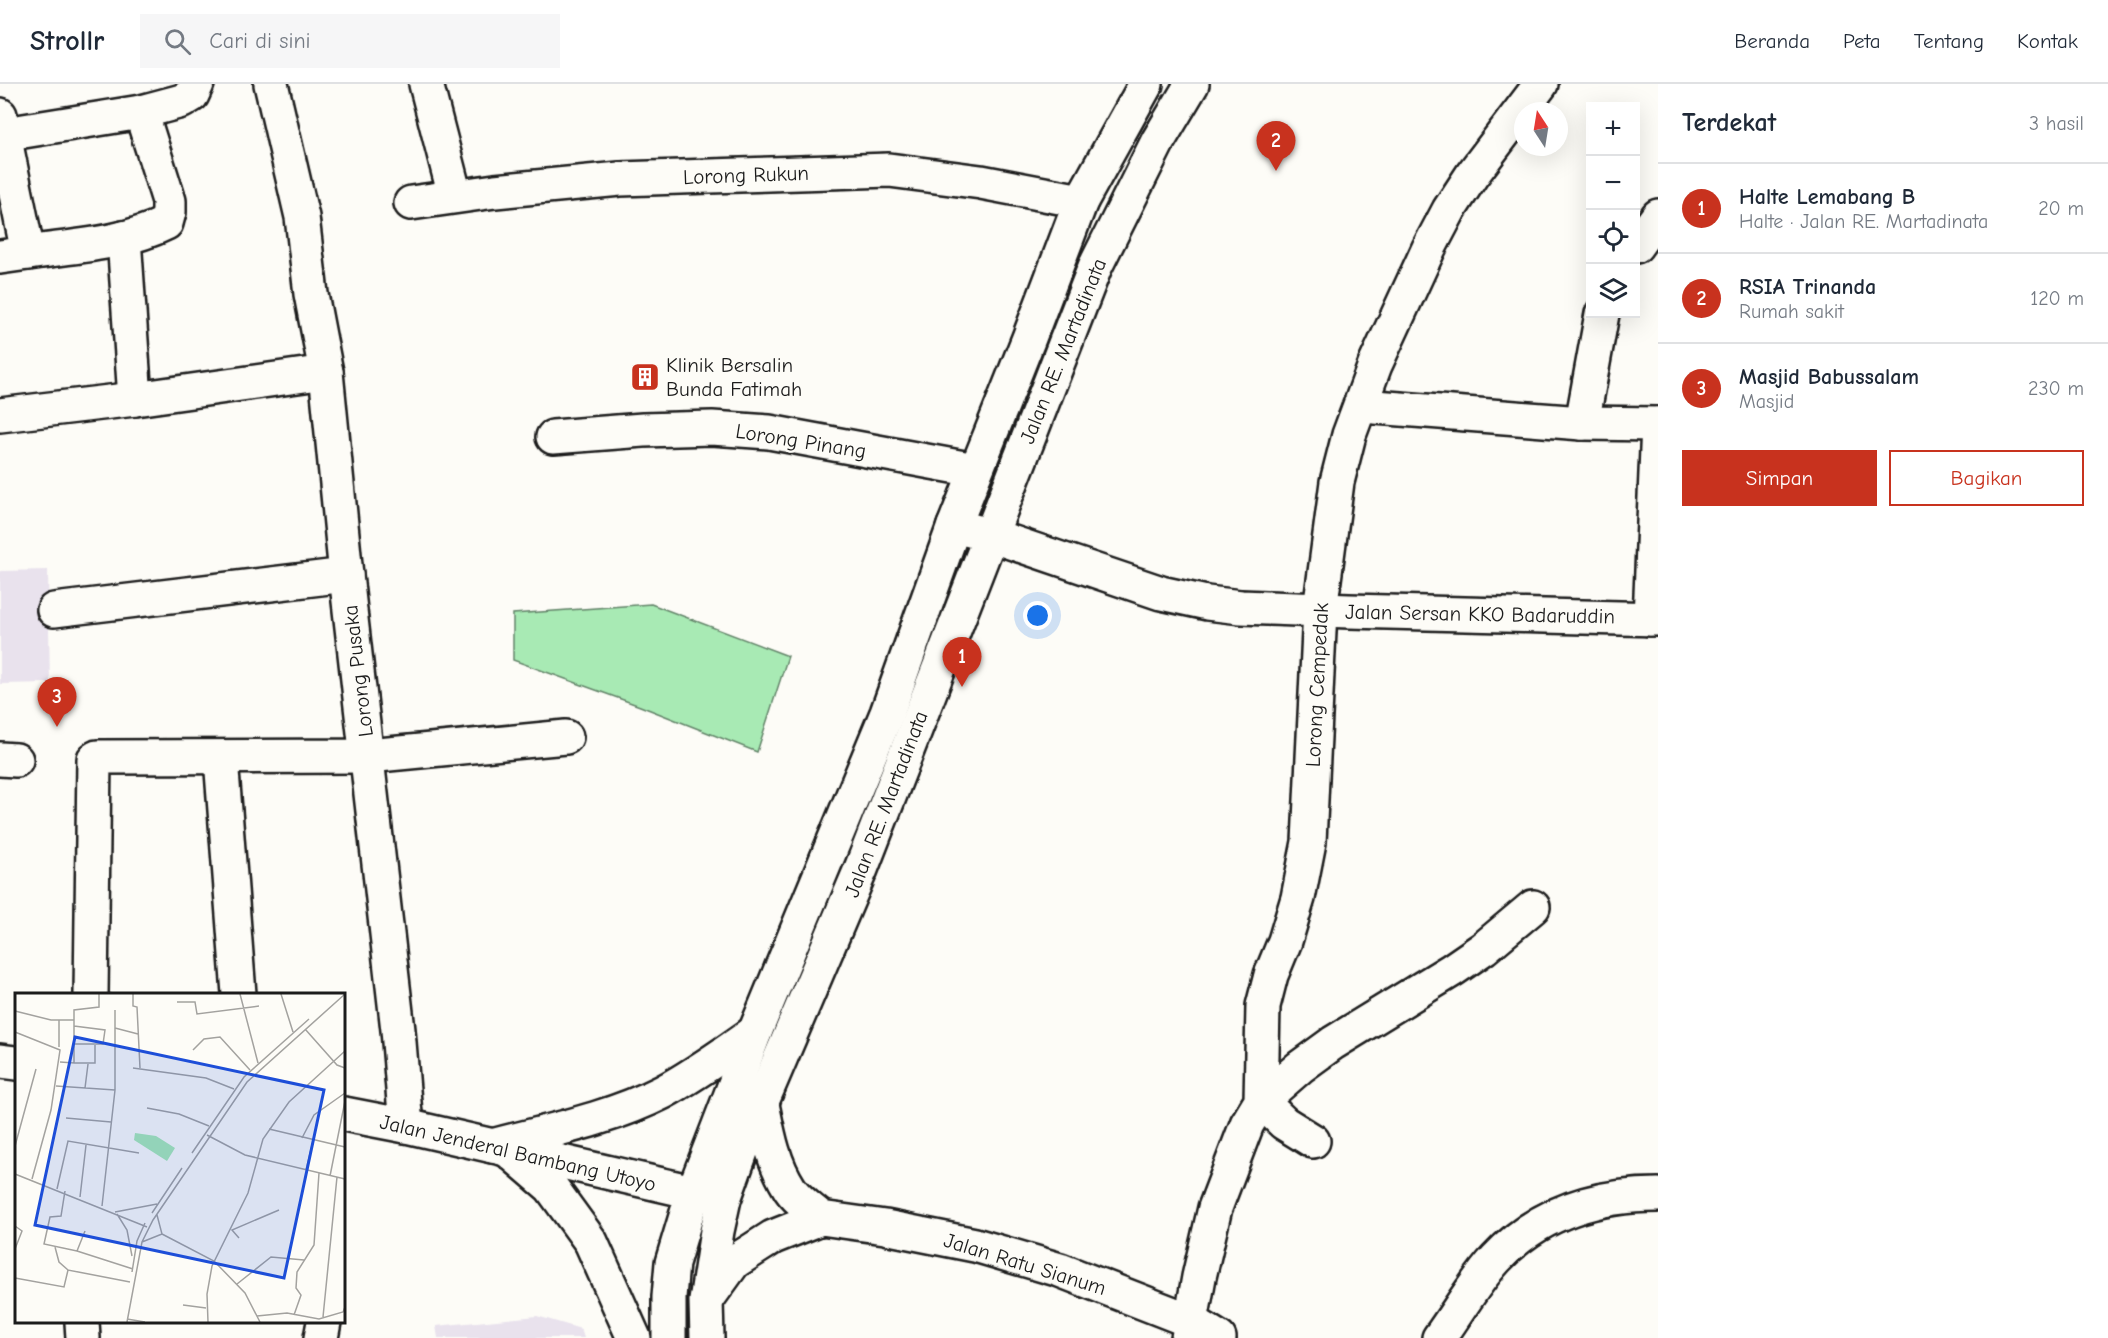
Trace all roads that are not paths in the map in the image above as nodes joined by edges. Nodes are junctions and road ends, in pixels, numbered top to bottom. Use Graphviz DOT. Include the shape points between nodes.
graph roads {
  1 [pos="197,84"];
  2 [pos="271,84"];
  3 [pos="426,84"];
  4 [pos="1146,84"];
  5 [pos="1192,84"];
  6 [pos="1541,84"];
  7 [pos="141,112"];
  8 [pos="2,124"];
  9 [pos="455,196"];
  10 [pos="1081,201"];
  11 [pos="411,203"];
  12 [pos="1658,216"];
  13 [pos="124,238"];
  14 [pos="1640,239"];
  15 [pos="14,255"];
  16 [pos="1601,318"];
  17 [pos="326,372"];
  18 [pos="135,399"];
  19 [pos="1362,406"];
  20 [pos="0,415"];
  21 [pos="1582,423"];
  22 [pos="1658,424"];
  23 [pos="553,437"];
  24 [pos="975,470"];
  25 [pos="954,526"];
  26 [pos="990,535"];
  27 [pos="346,575"];
  28 [pos="54,610"];
  29 [pos="1320,610"];
  30 [pos="1654,619"];
  31 [pos="566,737"];
  32 [pos="368,756"];
  33 [pos="220,758"];
  34 [pos="1533,907"];
  35 [pos="91,993"];
  36 [pos="239,993"];
  37 [pos="755,1032"];
  38 [pos="0,1061"];
  39 [pos="15,1063"];
  40 [pos="1261,1101"];
  41 [pos="762,1104"];
  42 [pos="345,1114"];
  43 [pos="406,1126"];
  44 [pos="1313,1141"];
  45 [pos="501,1148"];
  46 [pos="1658,1195"];
  47 [pos="708,1196"];
  48 [pos="821,1218"];
  49 [pos="706,1301"];
  50 [pos="82,1323"];
  51 [pos="324,1323"];
  52 [pos="1190,1329"];
  53 [pos="83,1338"];
  54 [pos="321,1338"];
  55 [pos="634,1338"];
  56 [pos="669,1338"];
  57 [pos="707,1338"];
  58 [pos="1219,1338"];
  59 [pos="1438,1338"];
  1 -- 7 [label="main road" via="192,94 182,100"];
  2 -- 17 [label="main road, Lorong Pusaka" via="302,217"];
  3 -- 9 [label="main road"];
  4 -- 10 [label="main road"];
  5 -- 26 [label="main road, Jalan RE. Martadinata" via="1158,141 1095,267"];
  6 -- 19 [label="main road, Lorong Cempedak" via="1449,210 1375,365"];
  7 -- 8 [label="main road"];
  7 -- 13 [label="main road" via="170,212 166,223"];
  8 -- 15 [label="main road"];
  9 -- 10 [label="main road, Lorong Rukun" via="620,179 889,170"];
  9 -- 11 [label="main road, Lorong Rukun"];
  10 -- 24 [label="main road"];
  12 -- 14 [label="main road"];
  13 -- 15 [label="main road"];
  13 -- 18 [label="main road"];
  16 -- 21 [label="main road"];
  17 -- 18 [label="main road"];
  17 -- 27 [label="main road, Lorong Pusaka"];
  18 -- 20 [label="main road"];
  19 -- 21 [label="main road"];
  19 -- 29 [label="main road, Lorong Cempedak" via="1349,435 1337,482"];
  21 -- 22 [label="main road"];
  22 -- 30 [label="main road"];
  23 -- 24 [label="main road, Lorong Pinang" via="712,428 769,432"];
  24 -- 25 [label="main road"];
  25 -- 26 [label="main road, Jalan Sersan KKO Badaruddin"];
  25 -- 37 [label="main road" via="888,713"];
  26 -- 29 [label="main road, Jalan Sersan KKO Badaruddin" via="1161,593 1241,607"];
  26 -- 41 [label="main road, Jalan RE. Martadinata" via="861,869"];
  27 -- 28 [label="main road"];
  27 -- 32 [label="main road, Lorong Pusaka"];
  29 -- 30 [label="main road, Jalan Sersan KKO Badaruddin"];
  29 -- 40 [label="main road, Lorong Cempedak" via="1310,842 1298,898 1263,1006"];
  31 -- 32 [label="main road"];
  32 -- 33 [label="main road"];
  32 -- 43 [label="main road, Lorong Pusaka"];
  33 -- 35 [label="main road" via="94,759"];
  33 -- 36 [label="main road"];
  34 -- 40 [label="main road" via="1452,970 1333,1043"];
  37 -- 45 [label="main road" via="661,1093"];
  37 -- 47 [label="main road"];
  38 -- 39 [label="main road"];
  40 -- 44 [label="main road" via="1284,1123"];
  40 -- 52 [label="main road, Lorong Cempedak" via="1247,1124 1215,1208"];
  41 -- 47 [label="main road, Jalan RE. Martadinata" via="743,1146"];
  41 -- 48 [label="main road" via="769,1143 791,1191"];
  42 -- 43 [label="main road, Jalan Jenderal Bambang Utoyo"];
  43 -- 45 [label="main road, Jalan Jenderal Bambang Utoyo"];
  45 -- 47 [label="main road, Jalan Jenderal Bambang Utoyo"];
  45 -- 55 [label="main road" via="551,1187 591,1242"];
  46 -- 59 [label="main road" via="1611,1197 1545,1219 1494,1260"];
  47 -- 49 [label="main road, Jalan RE. Martadinata"];
  47 -- 56 [label="main road" via="672,1263"];
  48 -- 49 [label="main road" via="773,1237 734,1262"];
  48 -- 52 [label="main road, Jalan Ratu Sianum" via="975,1245 1060,1270"];
  49 -- 57 [label="main road, Jalan RE. Martadinata"];
  50 -- 53 [label="main road"];
  51 -- 54 [label="main road"];
  52 -- 58 [label="main road, Jalan Ratu Sianum"];
}
